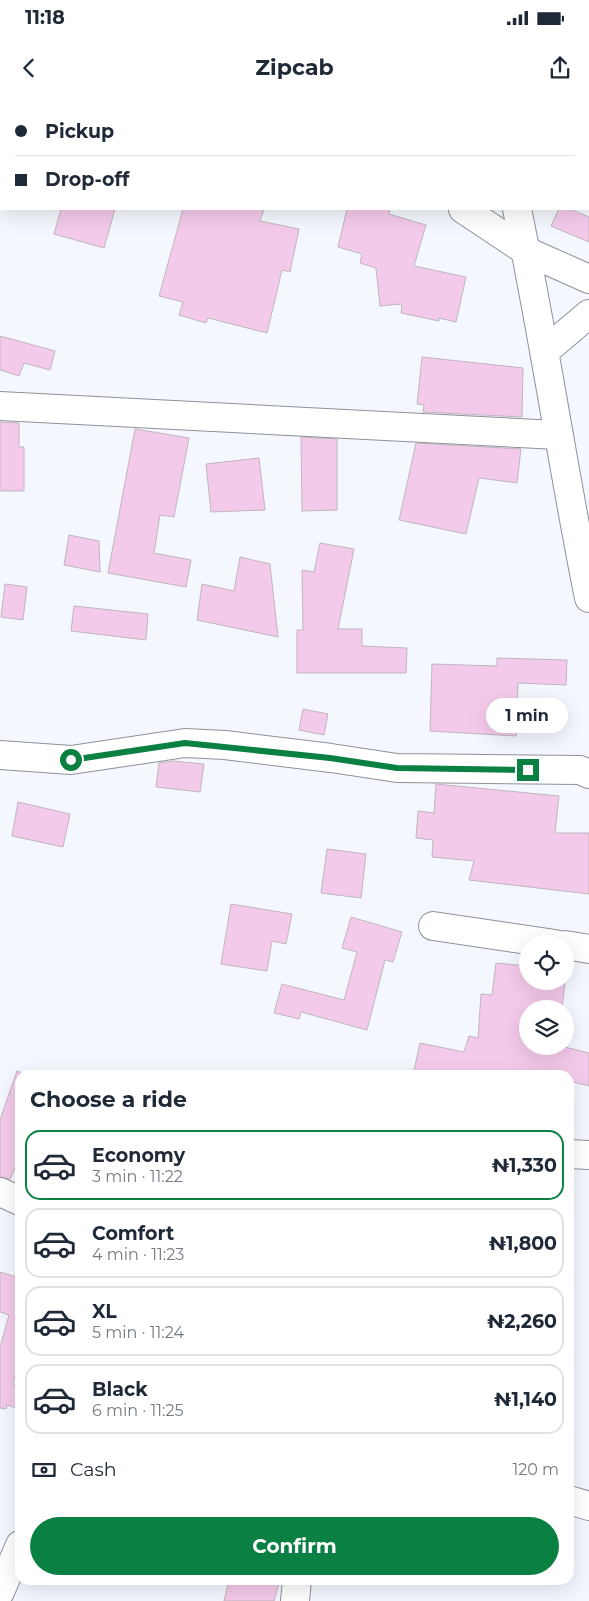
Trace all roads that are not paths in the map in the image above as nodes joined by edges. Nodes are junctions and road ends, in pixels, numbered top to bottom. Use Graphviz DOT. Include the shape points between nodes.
graph roads {
  1 [pos="464,210"];
  2 [pos="517,210"];
  3 [pos="526,251"];
  4 [pos="589,279"];
  5 [pos="589,314"];
  6 [pos="545,351"];
  7 [pos="0,406"];
  8 [pos="558,435"];
  9 [pos="589,598"];
  10 [pos="0,755"];
  11 [pos="586,768"];
  12 [pos="433,926"];
  13 [pos="519,939"];
  14 [pos="574,946"];
  15 [pos="589,949"];
  16 [pos="574,1154"];
  17 [pos="589,1155"];
  18 [pos="0,1192"];
  19 [pos="15,1199"];
  20 [pos="574,1502"];
  21 [pos="589,1506"];
  22 [pos="15,1556"];
  23 [pos="297,1585"];
  24 [pos="1,1587"];
  25 [pos="295,1601"];
  1 -- 3 [label="street"];
  2 -- 3 [label="street"];
  3 -- 4 [label="street"];
  3 -- 6 [label="street"];
  5 -- 6 [label="street"];
  6 -- 8 [label="street"];
  7 -- 8 [label="street"];
  8 -- 9 [label="street"];
  10 -- 11 [label="street" via="71,760 185,743 397,768"];
  12 -- 13 [label="street"];
  14 -- 15 [label="street"];
  16 -- 17 [label="street"];
  18 -- 19 [label="street"];
  20 -- 21 [label="street"];
  22 -- 24 [label="street"];
  23 -- 25 [label="street"];
}
